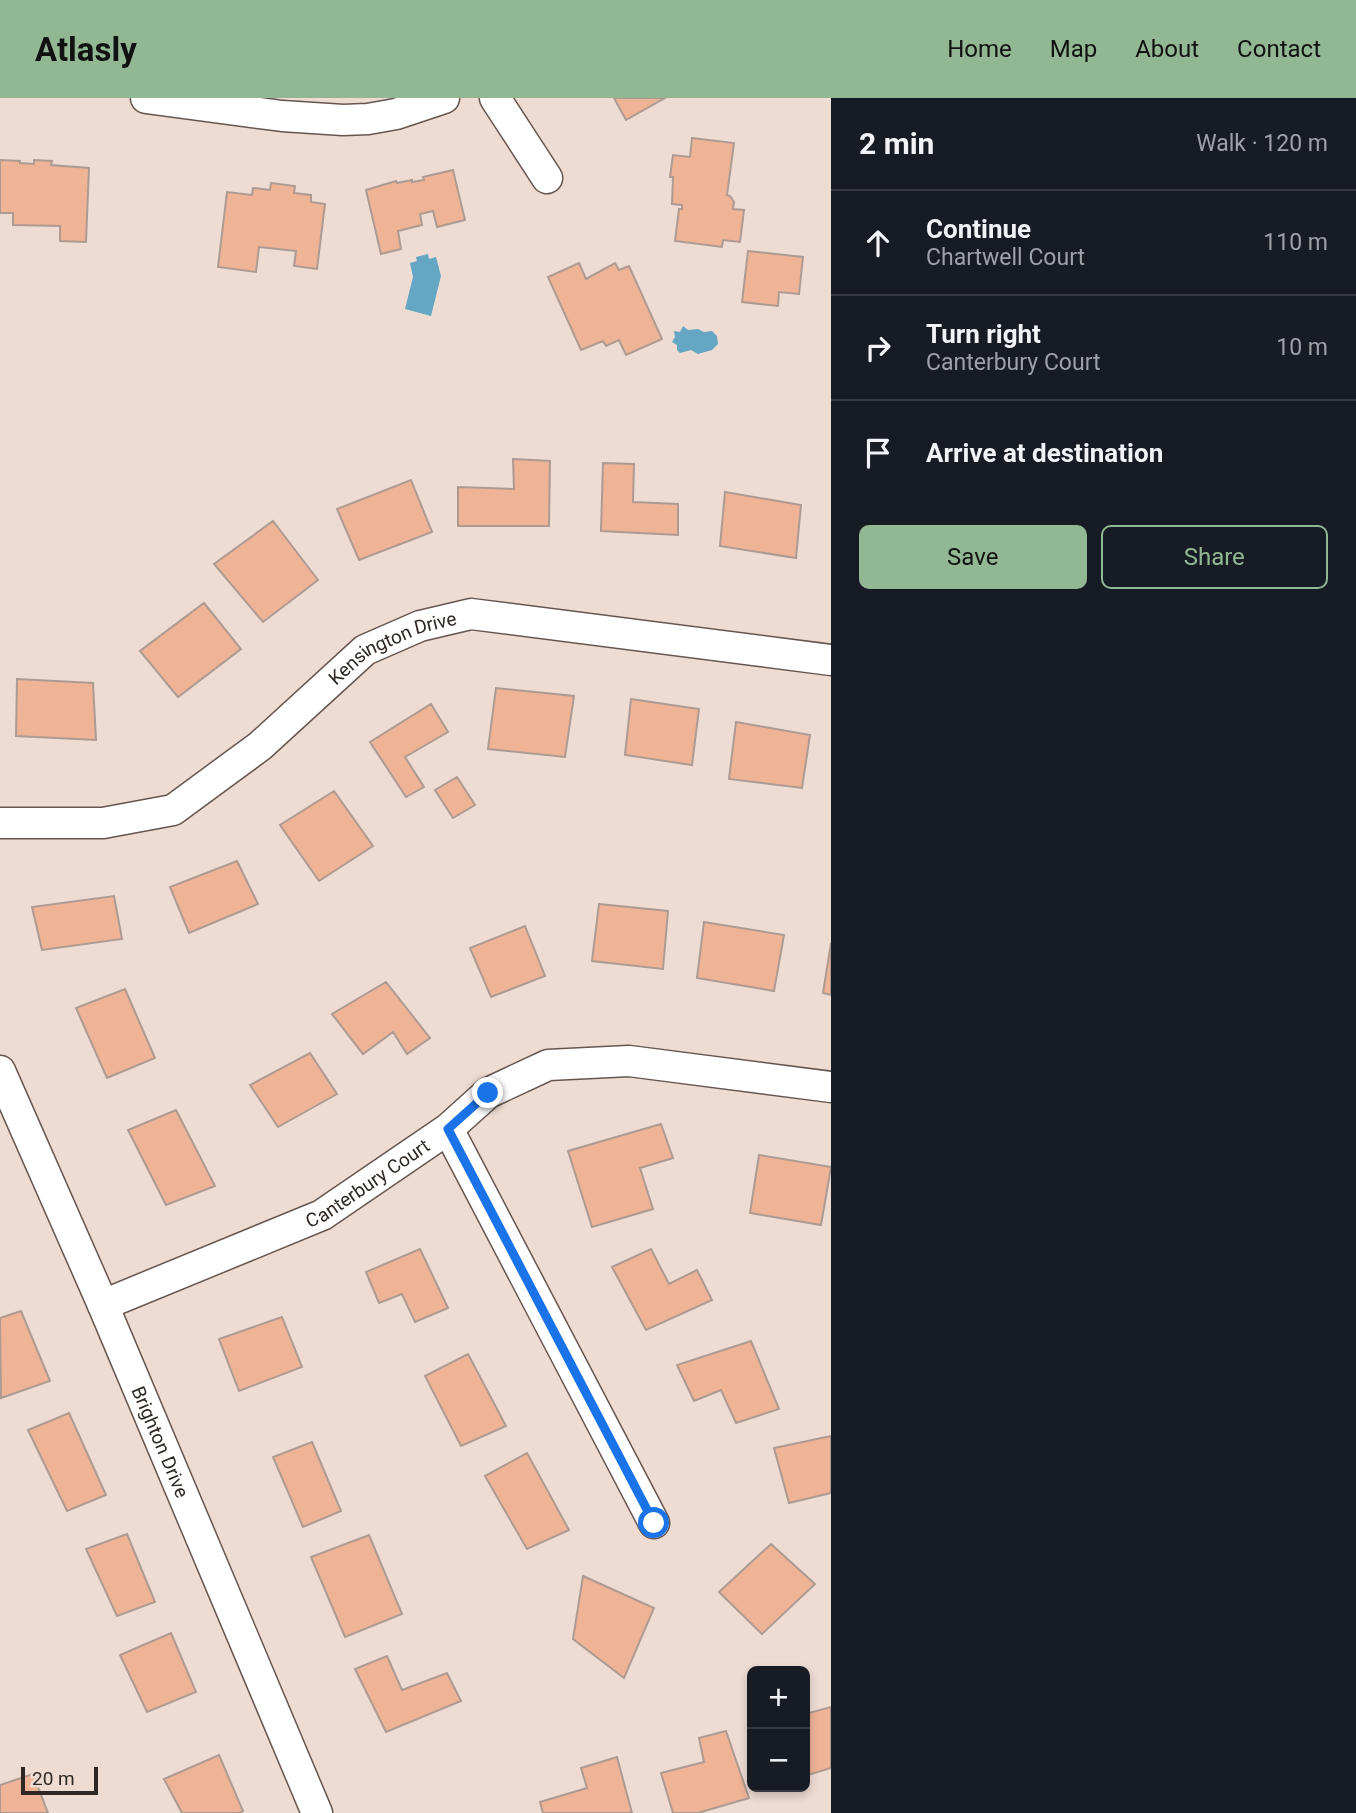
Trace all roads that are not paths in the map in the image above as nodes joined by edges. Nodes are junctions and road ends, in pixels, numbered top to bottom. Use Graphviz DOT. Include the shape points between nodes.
graph roads {
  1 [pos="146,98"];
  2 [pos="444,98"];
  3 [pos="495,98"];
  4 [pos="547,178"];
  5 [pos="831,660"];
  6 [pos="0,823"];
  7 [pos="0,1071"];
  8 [pos="831,1087"];
  9 [pos="448,1129"];
  10 [pos="103,1305"];
  11 [pos="654,1523"];
  12 [pos="317,1813"];
  1 -- 2 [label="street" via="343,120 396,114"];
  3 -- 4 [label="street"];
  5 -- 6 [label="street, Kensington Drive" via="471,614 420,625 365,650 260,746 173,810 103,823"];
  7 -- 10 [label="street, Brighton Drive"];
  8 -- 9 [label="street, Canterbury Court" via="629,1061 548,1065 488,1093"];
  9 -- 10 [label="street, Canterbury Court" via="322,1215"];
  9 -- 11 [label="street"];
  10 -- 12 [label="street, Brighton Drive"];
}
